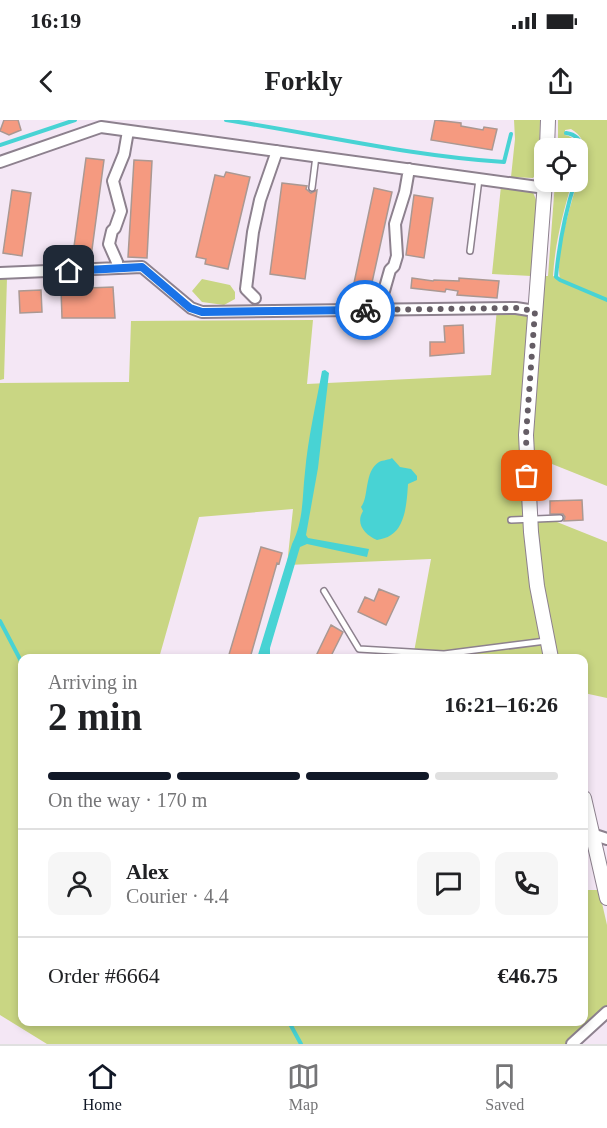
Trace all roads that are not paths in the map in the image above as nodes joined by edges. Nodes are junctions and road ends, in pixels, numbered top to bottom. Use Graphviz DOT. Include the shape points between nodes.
graph roads {
  1 [pos="548,120"];
  2 [pos="128,131"];
  3 [pos="548,138"];
  4 [pos="277,151"];
  5 [pos="316,156"];
  6 [pos="0,162"];
  7 [pos="409,169"];
  8 [pos="479,178"];
  9 [pos="534,184"];
  10 [pos="312,188"];
  11 [pos="544,192"];
  12 [pos="470,251"];
  13 [pos="117,262"];
  14 [pos="0,273"];
  15 [pos="384,291"];
  16 [pos="255,298"];
  17 [pos="535,311"];
  18 [pos="560,518"];
  19 [pos="529,519"];
  20 [pos="511,520"];
  21 [pos="324,591"];
  22 [pos="548,640"];
  23 [pos="550,654"];
  24 [pos="588,816"];
  25 [pos="592,834"];
  26 [pos="607,839"];
  27 [pos="607,898"];
  28 [pos="607,1011"];
  29 [pos="572,1044"];
  1 -- 3 [label="main road"];
  2 -- 4 [label="street"];
  2 -- 6 [label="street" via="101,127"];
  2 -- 13 [label="street" via="113,181 121,211 109,244"];
  4 -- 5 [label="street"];
  4 -- 16 [label="street" via="253,232 246,290"];
  5 -- 7 [label="street"];
  5 -- 10 [label="lane"];
  7 -- 8 [label="street"];
  7 -- 15 [label="street" via="395,224 397,256"];
  8 -- 9 [label="street"];
  8 -- 12 [label="lane"];
  11 -- 17 [label="main road"];
  14 -- 17 [label="street" via="142,267 190,308 202,312 516,308"];
  17 -- 19 [label="main road" via="526,435"];
  18 -- 19 [label="lane"];
  19 -- 20 [label="lane"];
  19 -- 22 [label="main road"];
  21 -- 22 [label="lane" via="359,649 444,654"];
  22 -- 23 [label="main road"];
  24 -- 25 [label="main road"];
  25 -- 26 [label="street"];
  25 -- 27 [label="main road"];
  28 -- 29 [label="street"];
}
